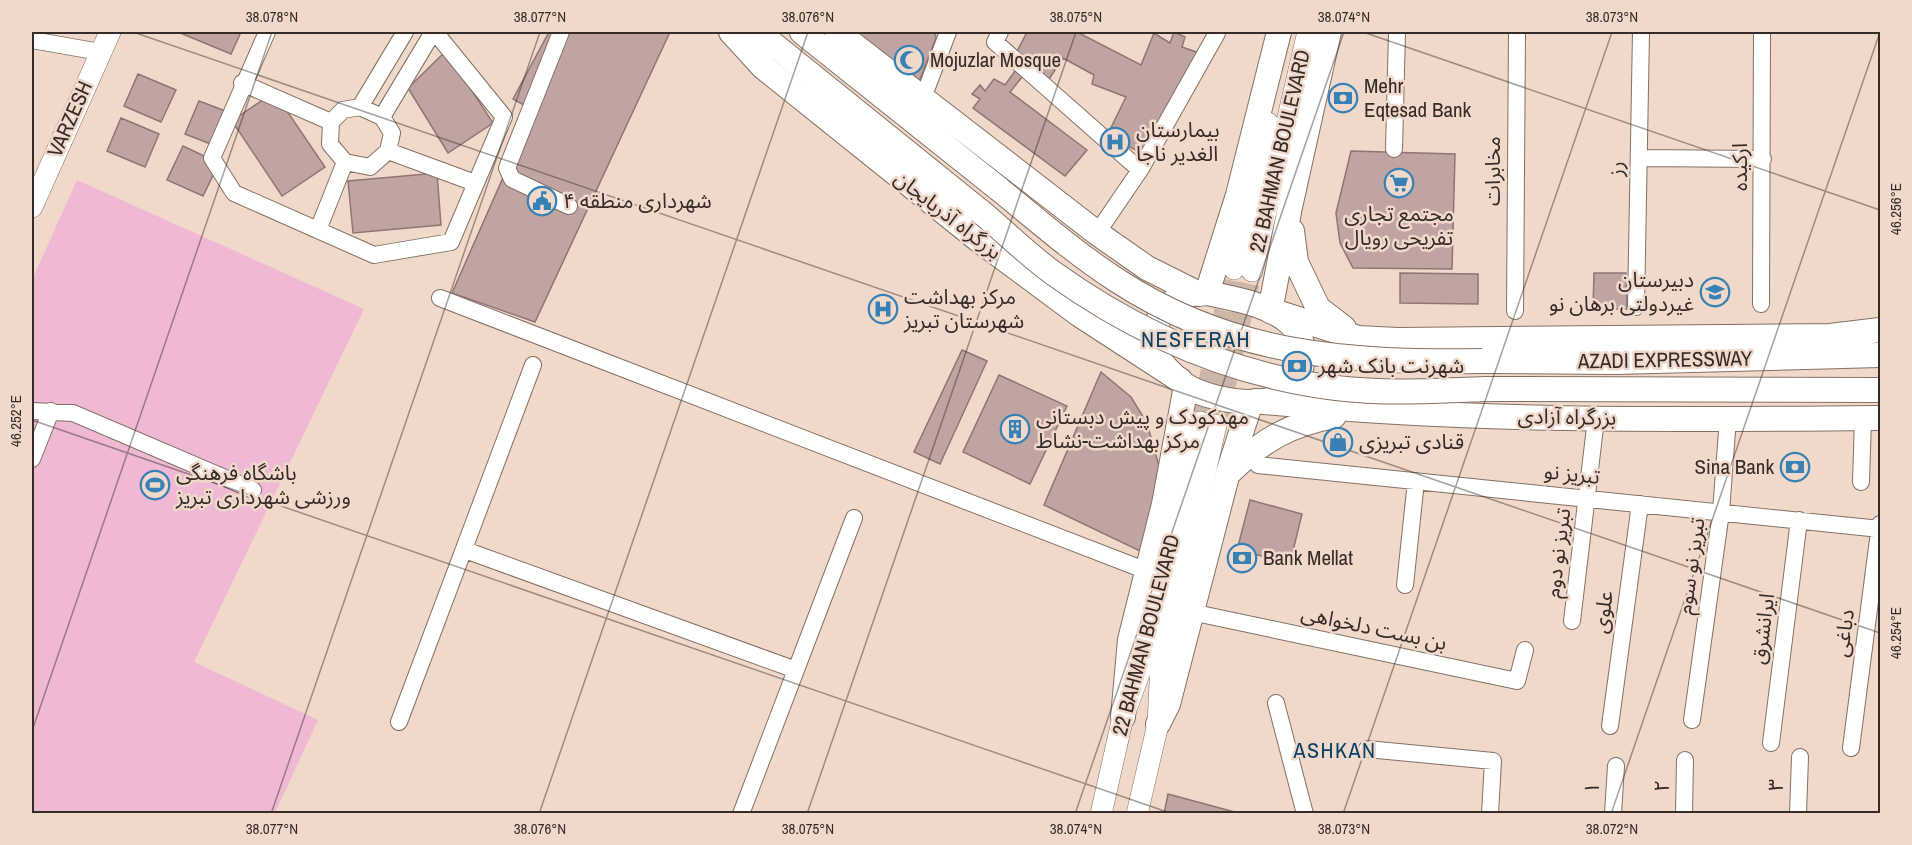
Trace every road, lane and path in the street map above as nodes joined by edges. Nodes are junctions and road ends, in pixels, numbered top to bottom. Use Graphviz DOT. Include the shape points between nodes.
graph roads {
  1 [pos="110,32"];
  2 [pos="267,32"];
  3 [pos="405,32"];
  4 [pos="434,32"];
  5 [pos="561,32"];
  6 [pos="731,32"];
  7 [pos="758,32"];
  8 [pos="802,32"];
  9 [pos="837,32"];
  10 [pos="948,32"];
  11 [pos="1000,32"];
  12 [pos="1215,32"];
  13 [pos="1279,32"];
  14 [pos="1289,32"];
  15 [pos="1308,32"];
  16 [pos="1329,32"];
  17 [pos="1397,32"];
  18 [pos="1517,32"];
  19 [pos="1641,32"];
  20 [pos="1762,32"];
  21 [pos="32,40"];
  22 [pos="100,52"];
  23 [pos="242,84"];
  24 [pos="923,98"];
  25 [pos="360,107"];
  26 [pos="382,117"];
  27 [pos="331,122"];
  28 [pos="1394,149"];
  29 [pos="388,151"];
  30 [pos="1639,158"];
  31 [pos="1763,159"];
  32 [pos="345,162"];
  33 [pos="1140,170"];
  34 [pos="1031,182"];
  35 [pos="475,183"];
  36 [pos="34,196"];
  37 [pos="569,206"];
  38 [pos="1290,207"];
  39 [pos="318,230"];
  40 [pos="1096,233"];
  41 [pos="980,242"];
  42 [pos="1203,294"];
  43 [pos="440,298"];
  44 [pos="1761,304"];
  45 [pos="1636,307"];
  46 [pos="1272,311"];
  47 [pos="1515,311"];
  48 [pos="1881,330"];
  49 [pos="1358,338"];
  50 [pos="1481,350"];
  51 [pos="1881,355"];
  52 [pos="532,364"];
  53 [pos="1183,383"];
  54 [pos="1881,390"];
  55 [pos="1253,402"];
  56 [pos="32,411"];
  57 [pos="51,411"];
  58 [pos="1358,411"];
  59 [pos="1478,415"];
  60 [pos="1728,418"];
  61 [pos="1872,418"];
  62 [pos="1596,419"];
  63 [pos="32,459"];
  64 [pos="1258,465"];
  65 [pos="1227,476"];
  66 [pos="1416,481"];
  67 [pos="1861,482"];
  68 [pos="254,490"];
  69 [pos="1587,499"];
  70 [pos="1640,504"];
  71 [pos="1721,512"];
  72 [pos="854,518"];
  73 [pos="1799,520"];
  74 [pos="1880,527"];
  75 [pos="465,550"];
  76 [pos="1147,571"];
  77 [pos="1405,585"];
  78 [pos="1191,612"];
  79 [pos="1572,621"];
  80 [pos="1525,650"];
  81 [pos="796,670"];
  82 [pos="1276,704"];
  83 [pos="1123,717"];
  84 [pos="1692,720"];
  85 [pos="399,722"];
  86 [pos="1158,724"];
  87 [pos="1610,726"];
  88 [pos="1771,743"];
  89 [pos="1851,748"];
  90 [pos="1367,749"];
  91 [pos="1800,757"];
  92 [pos="1685,760"];
  93 [pos="1616,766"];
  94 [pos="1103,808"];
  95 [pos="1137,811"];
  96 [pos="741,813"];
  97 [pos="1305,813"];
  98 [pos="1490,813"];
  99 [pos="1613,813"];
  100 [pos="1684,813"];
  101 [pos="1798,813"];
  1 -- 22 [label="main road, VARZESH"];
  2 -- 23 [label="street"];
  3 -- 25 [label="street"];
  4 -- 26 [label="street"];
  4 -- 35 [label="street" via="504,117"];
  5 -- 37 [label="street" via="507,168 512,179"];
  6 -- 41 [label="highway, بزرگراه آذربایجان" via="763,67"];
  7 -- 54 [label="highway, AZADI EXPRESSWAY, bridge" via="1051,272 1161,339 1220,363 1278,379 1338,388 1405,391"];
  8 -- 50 [label="highway, bridge" via="1068,245 1119,282 1170,309 1228,334 1282,349 1339,358 1404,362"];
  9 -- 24 [label="highway"];
  10 -- 24 [label="street"];
  11 -- 33 [label="street" via="995,42"];
  12 -- 33 [label="street"];
  13 -- 42 [label="highway" via="1238,195"];
  14 -- 15 [label="main road, 22 BAHMAN BOULEVARD" via="1243,270"];
  16 -- 38 [label="highway"];
  17 -- 28 [label="street"];
  18 -- 47 [label="street, مخابرات"];
  19 -- 30 [label="street, رز"];
  20 -- 31 [label="street, ارکیده"];
  21 -- 22 [label="street"];
  22 -- 36 [label="main road, VARZESH"];
  23 -- 27 [label="street"];
  23 -- 39 [label="street" via="212,158 234,193"];
  24 -- 34 [label="highway"];
  25 -- 26 [label="street"];
  25 -- 27 [label="street" via="344,110"];
  26 -- 29 [label="street" via="392,133"];
  27 -- 32 [label="street" via="330,144"];
  29 -- 32 [label="street" via="370,167"];
  29 -- 35 [label="street"];
  30 -- 31 [label="street"];
  30 -- 45 [label="street, رز"];
  31 -- 44 [label="street, ارکیده"];
  32 -- 39 [label="street"];
  33 -- 40 [label="street"];
  34 -- 40 [label="highway"];
  34 -- 41 [label="highway" via="1032,205 1022,227 1002,240"];
  35 -- 39 [label="street" via="452,242 374,255"];
  38 -- 46 [label="highway"];
  38 -- 49 [label="highway" via="1296,262 1318,308"];
  40 -- 42 [label="highway" via="1147,268"];
  41 -- 53 [label="highway, بزرگراه آذربایجان"];
  42 -- 46 [label="highway"];
  42 -- 53 [label="highway" via="1184,296 1168,305 1156,324 1154,347"];
  43 -- 76 [label="street"];
  46 -- 49 [label="highway"];
  46 -- 55 [label="highway" via="1293,325 1302,344 1303,366 1293,386 1278,398"];
  48 -- 50 [label="highway" via="1830,336"];
  49 -- 50 [label="highway"];
  50 -- 51 [label="highway, AZADI EXPRESSWAY" via="1616,362"];
  50 -- 59 [label="highway" via="1464,359 1460,378 1465,399"];
  52 -- 75 [label="street"];
  53 -- 55 [label="highway" via="1216,397"];
  53 -- 76 [label="highway" via="1164,504"];
  55 -- 58 [label="highway, بزرگراه آزادی"];
  55 -- 65 [label="highway"];
  56 -- 57 [label="street"];
  57 -- 63 [label="street"];
  57 -- 68 [label="street" via="73,413 99,423"];
  58 -- 59 [label="highway, بزرگراه آزادی"];
  58 -- 65 [label="highway" via="1306,421 1272,436"];
  59 -- 62 [label="highway, بزرگراه آزادی"];
  60 -- 61 [label="highway, بزرگراه آزادی"];
  60 -- 62 [label="highway, بزرگراه آزادی"];
  60 -- 71 [label="street, تبریز نو سوم"];
  61 -- 67 [label="street"];
  62 -- 69 [label="street, تبریز نو دوم"];
  64 -- 66 [label="street, تبریز نو"];
  65 -- 78 [label="highway"];
  66 -- 69 [label="street, تبریز نو"];
  66 -- 77 [label="street"];
  69 -- 70 [label="street, تبریز نو"];
  69 -- 79 [label="street, تبریز نو دوم"];
  70 -- 71 [label="street, تبریز نو"];
  70 -- 87 [label="street, علوی"];
  71 -- 73 [label="street, تبریز نو"];
  71 -- 84 [label="street, تبریز نو سوم"];
  72 -- 81 [label="street"];
  73 -- 74 [label="street, تبریز نو"];
  73 -- 88 [label="street, ایرانشرق"];
  74 -- 89 [label="street, دباغی"];
  75 -- 81 [label="street"];
  75 -- 85 [label="street"];
  76 -- 83 [label="highway" via="1130,640"];
  78 -- 80 [label="street, بن بست دلخواهی" via="1517,681"];
  78 -- 86 [label="highway" via="1168,704"];
  81 -- 96 [label="street"];
  82 -- 97 [label="street"];
  83 -- 86 [label="main road, 22 BAHMAN BOULEVARD" via="1145,658 1208,423 1161,663"];
  83 -- 94 [label="main road, 22 BAHMAN BOULEVARD"];
  86 -- 95 [label="main road, 22 BAHMAN BOULEVARD"];
  90 -- 98 [label="street" via="1493,761"];
  91 -- 101 [label="street, ۳"];
  92 -- 100 [label="street, ۲"];
  93 -- 99 [label="street, ۱"];
}
